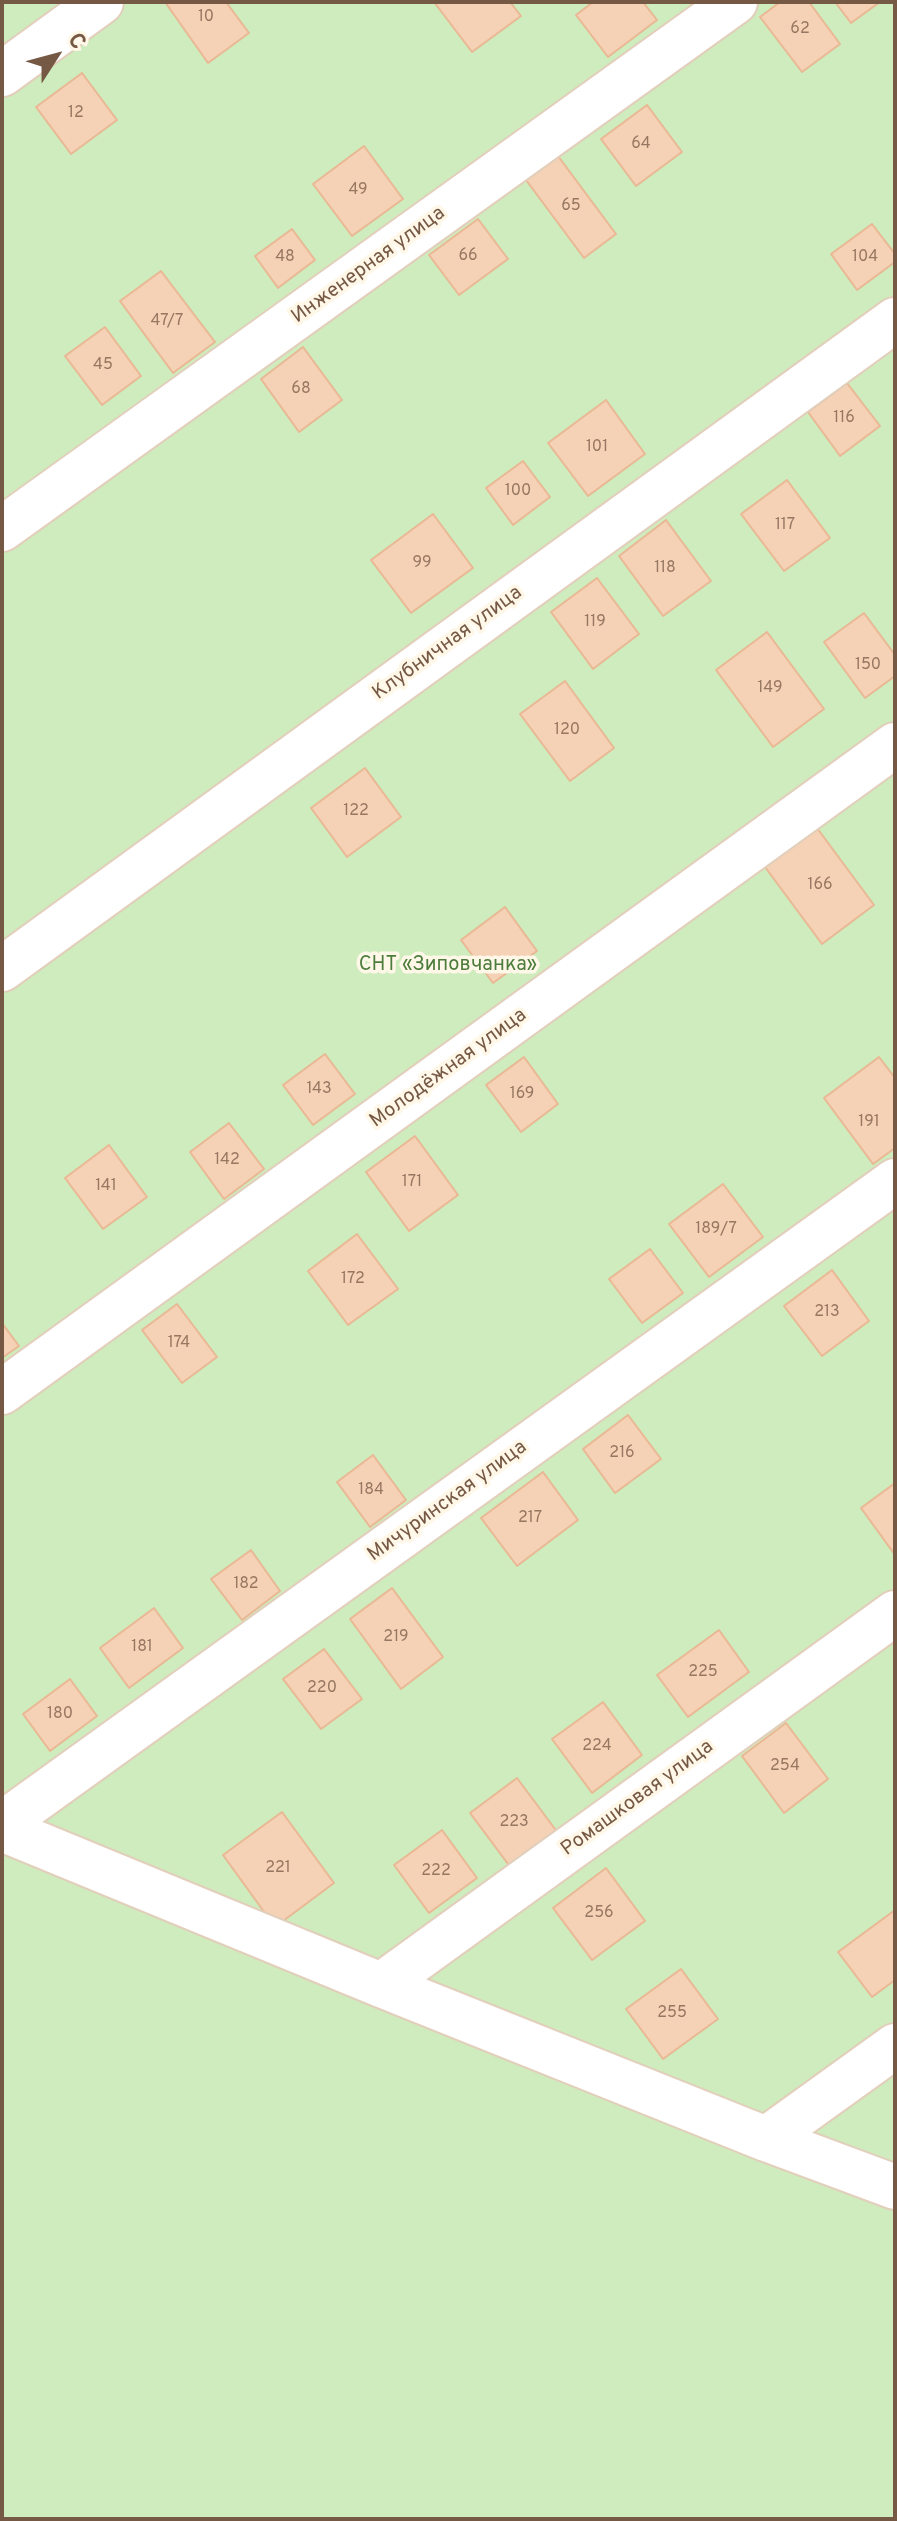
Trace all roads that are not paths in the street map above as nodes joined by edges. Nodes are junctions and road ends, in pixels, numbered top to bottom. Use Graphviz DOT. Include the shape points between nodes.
graph roads {
  1 [pos="101,2"];
  2 [pos="735,2"];
  3 [pos="2,74"];
  4 [pos="895,320"];
  5 [pos="2,529"];
  6 [pos="895,745"];
  7 [pos="2,969"];
  8 [pos="895,1181"];
  9 [pos="2,1392"];
  10 [pos="895,1613"];
  11 [pos="2,1827"];
  12 [pos="381,1985"];
  13 [pos="895,2046"];
  14 [pos="766,2139"];
  15 [pos="895,2187"];
  1 -- 3 [label="street"];
  2 -- 5 [label="street, Инженерная улица"];
  4 -- 7 [label="street, Клубничная улица"];
  6 -- 9 [label="street, Молодёжная улица"];
  8 -- 11 [label="street, Мичуринская улица"];
  10 -- 12 [label="street, Ромашковая улица"];
  11 -- 12 [label="street"];
  12 -- 14 [label="street"];
  13 -- 14 [label="street"];
  14 -- 15 [label="street"];
}
